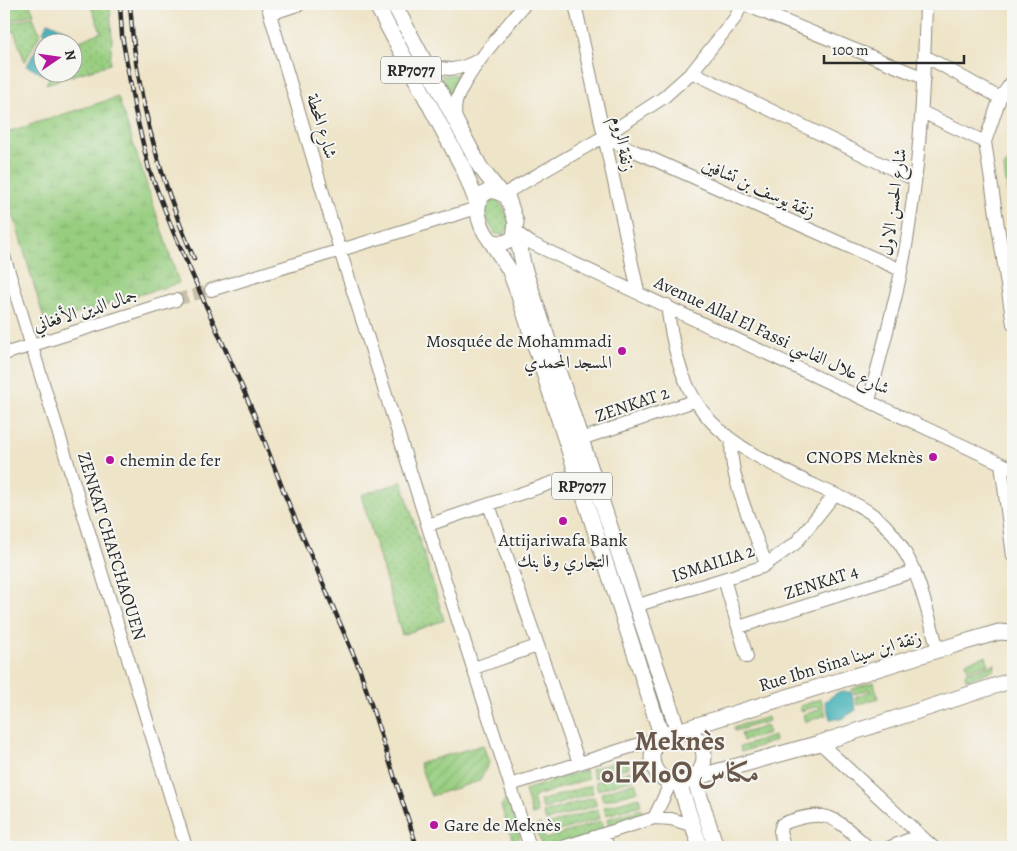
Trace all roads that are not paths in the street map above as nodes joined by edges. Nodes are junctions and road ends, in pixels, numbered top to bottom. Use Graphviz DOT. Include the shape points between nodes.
graph roads {
  1 [pos="300,4"];
  2 [pos="376,4"];
  3 [pos="394,4"];
  4 [pos="525,4"];
  5 [pos="575,4"];
  6 [pos="926,4"];
  7 [pos="748,5"];
  8 [pos="268,9"];
  9 [pos="925,56"];
  10 [pos="482,58"];
  11 [pos="423,60"];
  12 [pos="692,72"];
  13 [pos="924,78"];
  14 [pos="1013,80"];
  15 [pos="1000,98"];
  16 [pos="922,112"];
  17 [pos="456,121"];
  18 [pos="604,137"];
  19 [pos="985,142"];
  20 [pos="915,180"];
  21 [pos="501,192"];
  22 [pos="477,206"];
  23 [pos="516,232"];
  24 [pos="490,240"];
  25 [pos="340,249"];
  26 [pos="4,256"];
  27 [pos="901,270"];
  28 [pos="211,290"];
  29 [pos="638,291"];
  30 [pos="176,300"];
  31 [pos="667,305"];
  32 [pos="1013,324"];
  33 [pos="32,345"];
  34 [pos="4,354"];
  35 [pos="694,401"];
  36 [pos="869,401"];
  37 [pos="582,439"];
  38 [pos="732,442"];
  39 [pos="1013,458"];
  40 [pos="1007,466"];
  41 [pos="578,474"];
  42 [pos="835,494"];
  43 [pos="489,504"];
  44 [pos="428,524"];
  45 [pos="1013,556"];
  46 [pos="766,564"];
  47 [pos="915,571"];
  48 [pos="724,579"];
  49 [pos="635,606"];
  50 [pos="739,627"];
  51 [pos="1013,632"];
  52 [pos="537,646"];
  53 [pos="938,650"];
  54 [pos="747,657"];
  55 [pos="474,668"];
  56 [pos="1013,680"];
  57 [pos="678,731"];
  58 [pos="662,737"];
  59 [pos="820,742"];
  60 [pos="579,763"];
  61 [pos="694,778"];
  62 [pos="675,782"];
  63 [pos="510,785"];
  64 [pos="654,818"];
  65 [pos="694,826"];
  66 [pos="603,834"];
  67 [pos="920,835"];
  68 [pos="186,847"];
  69 [pos="530,847"];
  70 [pos="563,847"];
  71 [pos="608,847"];
  72 [pos="700,847"];
  73 [pos="716,847"];
  74 [pos="784,847"];
  75 [pos="868,847"];
  76 [pos="890,847"];
  77 [pos="933,847"];
  1 -- 8 [label="street"];
  2 -- 22 [label="main road, RP7077" via="464,170"];
  3 -- 11 [label="main road, RP7077"];
  4 -- 10 [label="street"];
  5 -- 18 [label="street, زنقة الروم"];
  6 -- 9 [label="street, شارع الحسن الاول"];
  7 -- 12 [label="street"];
  7 -- 13 [label="street"];
  8 -- 25 [label="street, شارع المحطة"];
  9 -- 13 [label="street, شارع الحسن الاول"];
  9 -- 15 [label="street"];
  10 -- 11 [label="street" via="454,70 439,68"];
  10 -- 17 [label="street" via="458,97"];
  11 -- 17 [label="main road, RP7077"];
  12 -- 18 [label="street" via="645,111"];
  12 -- 20 [label="street"];
  13 -- 16 [label="street, شارع الحسن الاول"];
  14 -- 15 [label="street"];
  15 -- 19 [label="street"];
  16 -- 19 [label="street"];
  16 -- 20 [label="street, شارع الحسن الاول"];
  17 -- 21 [label="main road, RP7077" via="480,167"];
  18 -- 21 [label="street"];
  18 -- 27 [label="street, زنقة يوسف بن تشافين"];
  18 -- 29 [label="street, زنقة الروم"];
  19 -- 32 [label="street"];
  20 -- 27 [label="street, شارع الحسن الاول"];
  21 -- 22 [label="main road" via="493,190 483,194"];
  21 -- 23 [label="main road, RP7077" via="509,201"];
  22 -- 24 [label="main road, RP7077"];
  22 -- 25 [label="street"];
  23 -- 24 [label="main road" via="506,243"];
  23 -- 29 [label="street, Avenue Allal El Fassi شارع علال الفاسي"];
  23 -- 37 [label="main road, RP7077" via="524,268"];
  24 -- 41 [label="main road, RP7077" via="514,282"];
  25 -- 28 [label="street"];
  25 -- 44 [label="street, شارع المحطة"];
  26 -- 33 [label="street, ZENKAT CHAFCHAOUEN"];
  27 -- 36 [label="street, شارع الحسن الاول"];
  29 -- 31 [label="street, Avenue Allal El Fassi شارع علال الفاسي"];
  30 -- 33 [label="street, جمال الدين الأفغاني"];
  31 -- 35 [label="street" via="672,339"];
  31 -- 36 [label="street, Avenue Allal El Fassi شارع علال الفاسي"];
  33 -- 34 [label="street, جمال الدين الأفغاني"];
  33 -- 68 [label="street, ZENKAT CHAFCHAOUEN"];
  35 -- 37 [label="street, ZENKAT 2"];
  35 -- 38 [label="street"];
  36 -- 40 [label="street, Avenue Allal El Fassi شارع علال الفاسي"];
  37 -- 49 [label="main road, RP7077"];
  38 -- 42 [label="street" via="754,456"];
  38 -- 46 [label="street" via="731,456 736,478"];
  39 -- 40 [label="street"];
  40 -- 45 [label="street"];
  41 -- 43 [label="street"];
  41 -- 58 [label="main road, RP7077"];
  42 -- 46 [label="street, ISMAILIA 2" via="796,543"];
  42 -- 47 [label="street" via="859,505 884,524"];
  43 -- 44 [label="street"];
  43 -- 52 [label="street"];
  44 -- 55 [label="street, شارع المحطة"];
  46 -- 48 [label="street, ISMAILIA 2"];
  47 -- 50 [label="street, ZENKAT 4"];
  47 -- 53 [label="street"];
  48 -- 49 [label="street, ISMAILIA 2"];
  48 -- 50 [label="street"];
  49 -- 57 [label="main road, RP7077"];
  50 -- 54 [label="street"];
  51 -- 53 [label="main road, Rue Ibn Sina زنقة ابن سينا" via="999,632"];
  52 -- 55 [label="street"];
  52 -- 60 [label="street"];
  53 -- 57 [label="main road, Rue Ibn Sina زنقة ابن سينا"];
  55 -- 63 [label="street, شارع المحطة"];
  56 -- 59 [label="main road"];
  57 -- 58 [label="main road"];
  57 -- 61 [label="main road" via="693,736 703,749 703,765"];
  58 -- 60 [label="street"];
  58 -- 62 [label="main road" via="652,758 658,773"];
  59 -- 61 [label="main road"];
  59 -- 67 [label="street"];
  60 -- 63 [label="street"];
  61 -- 62 [label="main road"];
  61 -- 73 [label="main road"];
  62 -- 64 [label="street"];
  62 -- 65 [label="main road"];
  63 -- 69 [label="street, شارع المحطة"];
  64 -- 65 [label="street"];
  64 -- 66 [label="street"];
  65 -- 72 [label="main road"];
  66 -- 70 [label="street"];
  66 -- 71 [label="street"];
  67 -- 76 [label="street"];
  67 -- 77 [label="street"];
  74 -- 75 [label="street" via="780,830 782,824 820,814 833,818"];
}
